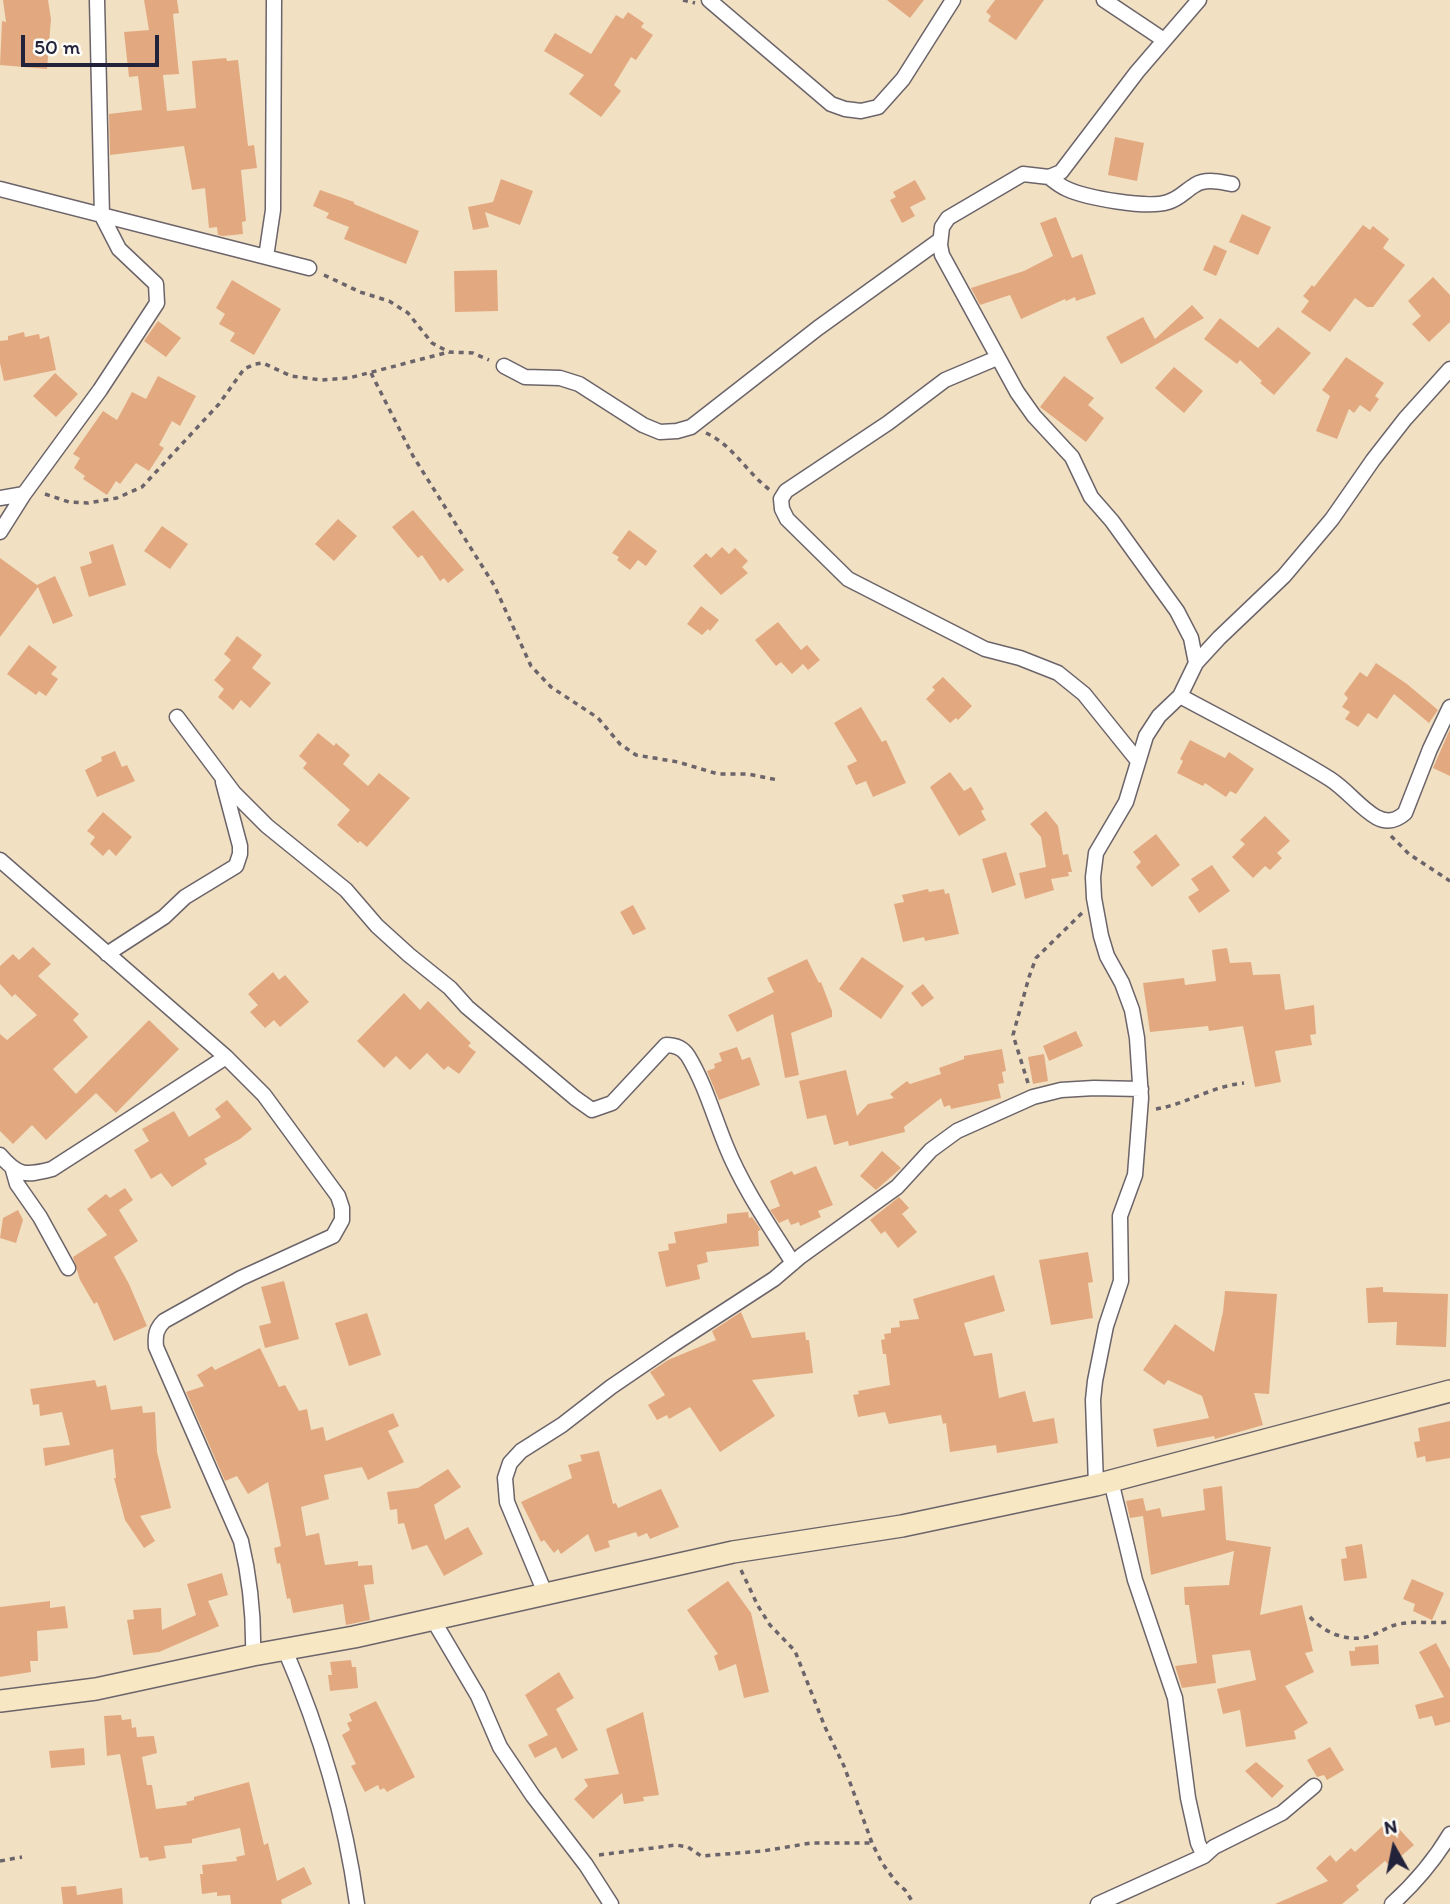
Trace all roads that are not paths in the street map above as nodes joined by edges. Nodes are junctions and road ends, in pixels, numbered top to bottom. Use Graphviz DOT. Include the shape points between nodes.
graph roads {
  1 [pos="97,0"];
  2 [pos="274,0"];
  3 [pos="709,0"];
  4 [pos="953,0"];
  5 [pos="1104,0"];
  6 [pos="1199,0"];
  7 [pos="1164,40"];
  8 [pos="1049,177"];
  9 [pos="1232,184"];
  10 [pos="0,189"];
  11 [pos="102,216"];
  12 [pos="940,240"];
  13 [pos="266,257"];
  14 [pos="309,268"];
  15 [pos="997,358"];
  16 [pos="504,366"];
  17 [pos="1450,369"];
  18 [pos="24,494"];
  19 [pos="0,498"];
  20 [pos="0,532"];
  21 [pos="1196,663"];
  22 [pos="1180,696"];
  23 [pos="1450,707"];
  24 [pos="177,717"];
  25 [pos="1138,761"];
  26 [pos="221,776"];
  27 [pos="0,860"];
  28 [pos="107,954"];
  29 [pos="226,1057"];
  30 [pos="1141,1089"];
  31 [pos="0,1155"];
  32 [pos="13,1170"];
  33 [pos="793,1263"];
  34 [pos="68,1268"];
  35 [pos="1450,1391"];
  36 [pos="1103,1483"];
  37 [pos="545,1593"];
  38 [pos="432,1618"];
  39 [pos="285,1650"];
  40 [pos="253,1656"];
  41 [pos="0,1701"];
  42 [pos="1314,1786"];
  43 [pos="1450,1834"];
  44 [pos="1204,1856"];
  45 [pos="357,1904"];
  46 [pos="611,1904"];
  47 [pos="1098,1904"];
  48 [pos="1392,1904"];
  1 -- 11 [label="street"];
  2 -- 13 [label="street" via="273,210"];
  3 -- 4 [label="street" via="831,104 861,111 878,107 903,79"];
  5 -- 7 [label="street"];
  6 -- 7 [label="street"];
  7 -- 8 [label="street" via="1061,172"];
  8 -- 9 [label="street" via="1067,189 1150,206 1181,197 1196,184"];
  8 -- 12 [label="street" via="1023,174 966,206 948,218"];
  10 -- 11 [label="street"];
  11 -- 13 [label="street"];
  11 -- 18 [label="street" via="119,249 156,284 157,303"];
  12 -- 15 [label="street" via="942,255"];
  12 -- 16 [label="street" via="691,427 660,432 579,384 525,377"];
  13 -- 14 [label="street"];
  15 -- 21 [label="street" via="1034,416 1072,457 1091,498 1177,611 1191,638"];
  15 -- 25 [label="street" via="945,380 786,491 782,509 848,579 985,649 1058,673 1084,694"];
  17 -- 21 [label="street" via="1405,419 1284,576"];
  18 -- 19 [label="street"];
  18 -- 20 [label="street"];
  21 -- 22 [label="street"];
  22 -- 23 [label="street" via="1331,780 1377,817 1389,821 1405,813"];
  22 -- 25 [label="street" via="1158,716"];
  24 -- 26 [label="street"];
  25 -- 30 [label="street" via="1126,802 1096,853 1093,877 1101,936 1132,1010"];
  26 -- 28 [label="street" via="240,846 236,866"];
  26 -- 33 [label="street" via="267,826 346,890 409,956 593,1111 612,1103 666,1045 681,1049 688,1055 750,1197"];
  27 -- 28 [label="street"];
  28 -- 29 [label="street"];
  29 -- 32 [label="street" via="52,1170 34,1174"];
  29 -- 40 [label="street" via="264,1095 338,1196 342,1208 342,1220 332,1236 164,1321 155,1337 241,1541 254,1614"];
  30 -- 33 [label="street" via="1061,1090 1032,1097 957,1131 931,1150 897,1187"];
  30 -- 36 [label="street" via="1135,1175 1120,1216 1121,1281 1106,1326 1093,1400"];
  31 -- 32 [label="street"];
  32 -- 34 [label="street"];
  33 -- 37 [label="street" via="611,1387 510,1463 505,1478 507,1502"];
  35 -- 36 [label="main road"];
  36 -- 37 [label="main road" via="902,1526 733,1552"];
  36 -- 44 [label="street" via="1175,1698 1188,1798"];
  37 -- 38 [label="main road"];
  38 -- 39 [label="main road"];
  38 -- 46 [label="street" via="478,1696 500,1747"];
  39 -- 40 [label="main road"];
  39 -- 45 [label="street" via="326,1761 345,1832"];
  40 -- 41 [label="main road" via="96,1689"];
  42 -- 44 [label="street" via="1282,1813"];
  43 -- 48 [label="street" via="1415,1882"];
  44 -- 47 [label="street"];
}
